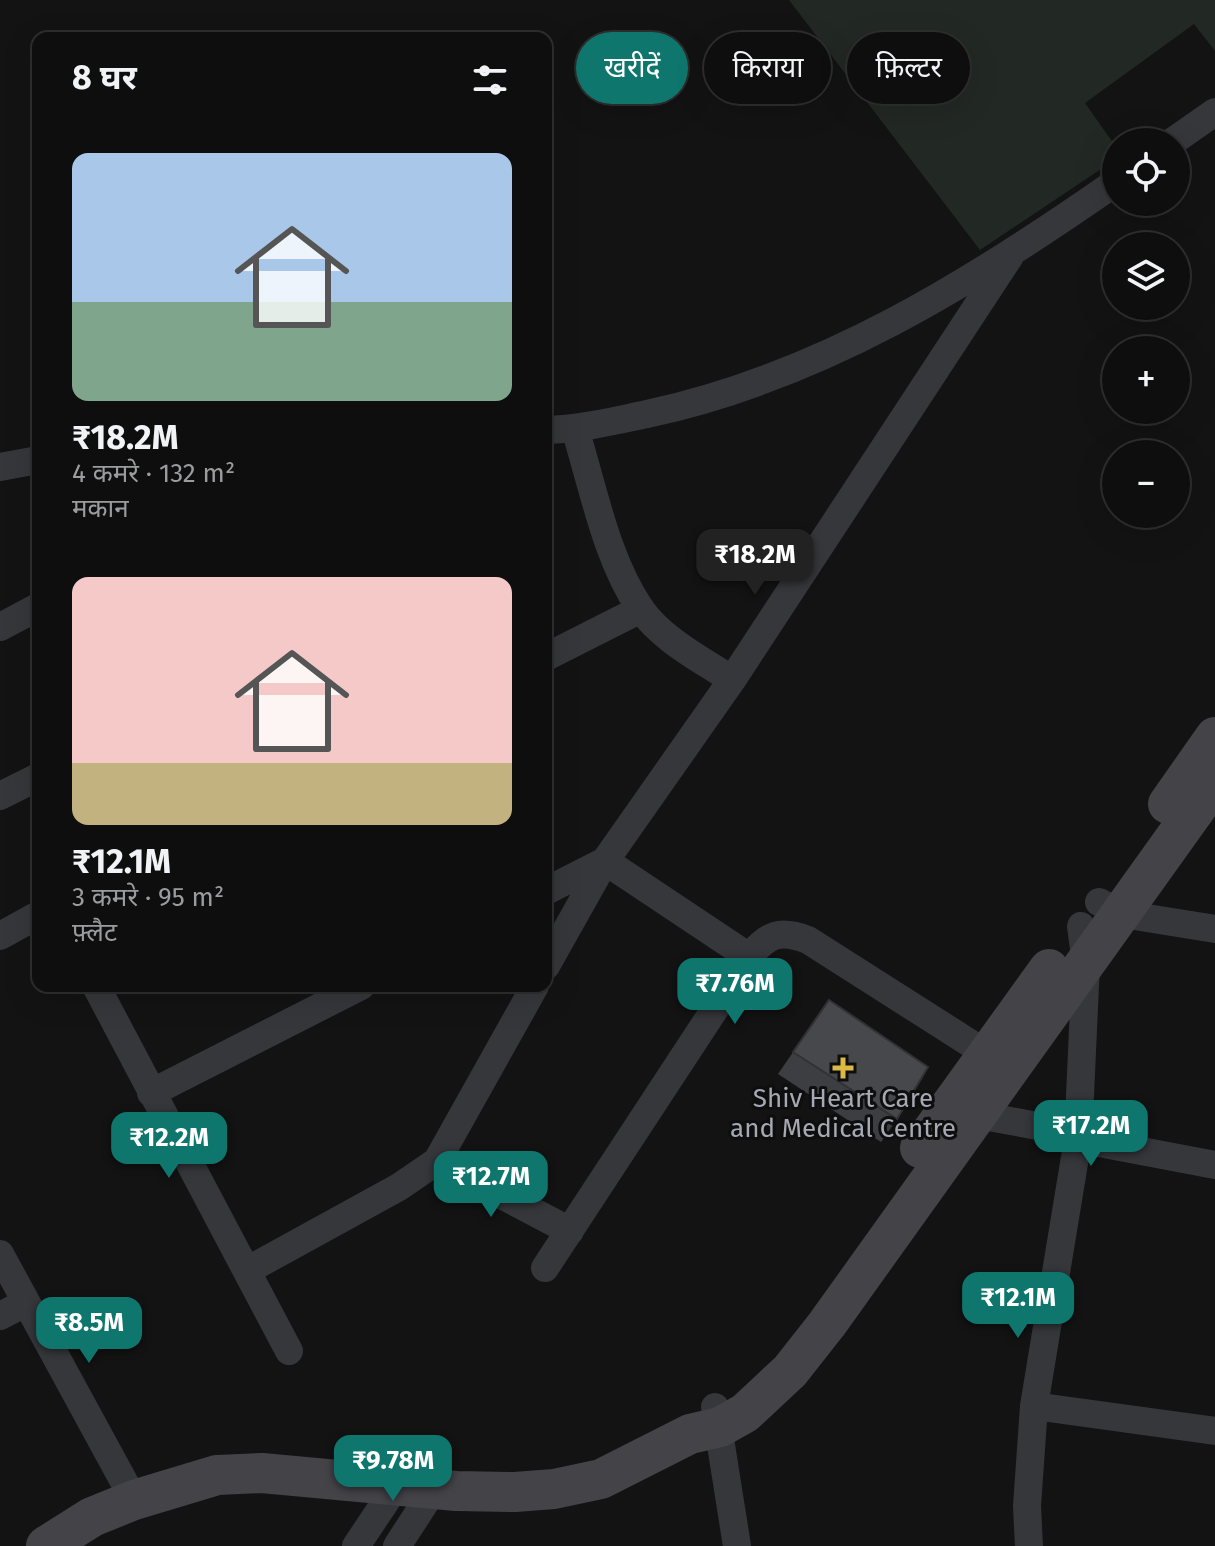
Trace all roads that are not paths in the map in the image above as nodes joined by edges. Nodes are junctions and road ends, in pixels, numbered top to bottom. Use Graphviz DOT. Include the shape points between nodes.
graph roads {
  1 [pos="1215,112"];
  2 [pos="1190,129"];
  3 [pos="1102,192"];
  4 [pos="1010,256"];
  5 [pos="575,429"];
  6 [pos="552,430"];
  7 [pos="32,461"];
  8 [pos="0,467"];
  9 [pos="641,609"];
  10 [pos="32,610"];
  11 [pos="0,627"];
  12 [pos="552,654"];
  13 [pos="732,680"];
  14 [pos="1215,737"];
  15 [pos="32,780"];
  16 [pos="1215,782"];
  17 [pos="0,796"];
  18 [pos="605,861"];
  19 [pos="552,888"];
  20 [pos="32,918"];
  21 [pos="1097,926"];
  22 [pos="1215,929"];
  23 [pos="0,936"];
  24 [pos="552,955"];
  25 [pos="749,957"];
  26 [pos="99,992"];
  27 [pos="349,992"];
  28 [pos="532,992"];
  29 [pos="987,1054"];
  30 [pos="151,1093"];
  31 [pos="978,1115"];
  32 [pos="1078,1139"];
  33 [pos="437,1161"];
  34 [pos="1215,1165"];
  35 [pos="570,1231"];
  36 [pos="0,1254"];
  37 [pos="545,1268"];
  38 [pos="248,1270"];
  39 [pos="12,1309"];
  40 [pos="289,1351"];
  41 [pos="1034,1406"];
  42 [pos="708,1423"];
  43 [pos="1215,1431"];
  44 [pos="415,1487"];
  45 [pos="134,1500"];
  46 [pos="46,1546"];
  47 [pos="356,1546"];
  48 [pos="397,1546"];
  49 [pos="737,1546"];
  50 [pos="1029,1546"];
  1 -- 2 [label="street"];
  3 -- 4 [label="street"];
  4 -- 5 [label="street" via="806,364 706,401"];
  4 -- 13 [label="street"];
  5 -- 6 [label="street"];
  5 -- 9 [label="street" via="610,541"];
  7 -- 8 [label="street"];
  9 -- 12 [label="street"];
  9 -- 13 [label="street" via="670,639"];
  10 -- 11 [label="street"];
  13 -- 18 [label="street"];
  14 -- 21 [label="main road"];
  15 -- 17 [label="street"];
  16 -- 21 [label="main road"];
  18 -- 19 [label="street"];
  18 -- 24 [label="street"];
  18 -- 25 [label="street"];
  20 -- 23 [label="street"];
  21 -- 22 [label="street"];
  21 -- 29 [label="main road"];
  21 -- 31 [label="main road"];
  21 -- 32 [label="street"];
  25 -- 29 [label="street" via="761,942 777,932 789,932"];
  25 -- 35 [label="street"];
  26 -- 30 [label="street"];
  27 -- 30 [label="street"];
  28 -- 33 [label="street"];
  29 -- 42 [label="main road" via="780,1341"];
  30 -- 38 [label="street"];
  31 -- 32 [label="street"];
  31 -- 42 [label="main road" via="790,1371 745,1413"];
  32 -- 34 [label="street"];
  32 -- 41 [label="street"];
  33 -- 35 [label="street"];
  33 -- 38 [label="street"];
  35 -- 37 [label="street"];
  36 -- 39 [label="street"];
  38 -- 40 [label="street"];
  39 -- 45 [label="street"];
  41 -- 43 [label="street"];
  41 -- 50 [label="street"];
  42 -- 44 [label="main road" via="601,1479 515,1492"];
  42 -- 49 [label="street"];
  44 -- 45 [label="main road" via="278,1474 217,1475"];
  44 -- 47 [label="street"];
  44 -- 48 [label="street"];
  45 -- 46 [label="main road" via="92,1517"];
}
